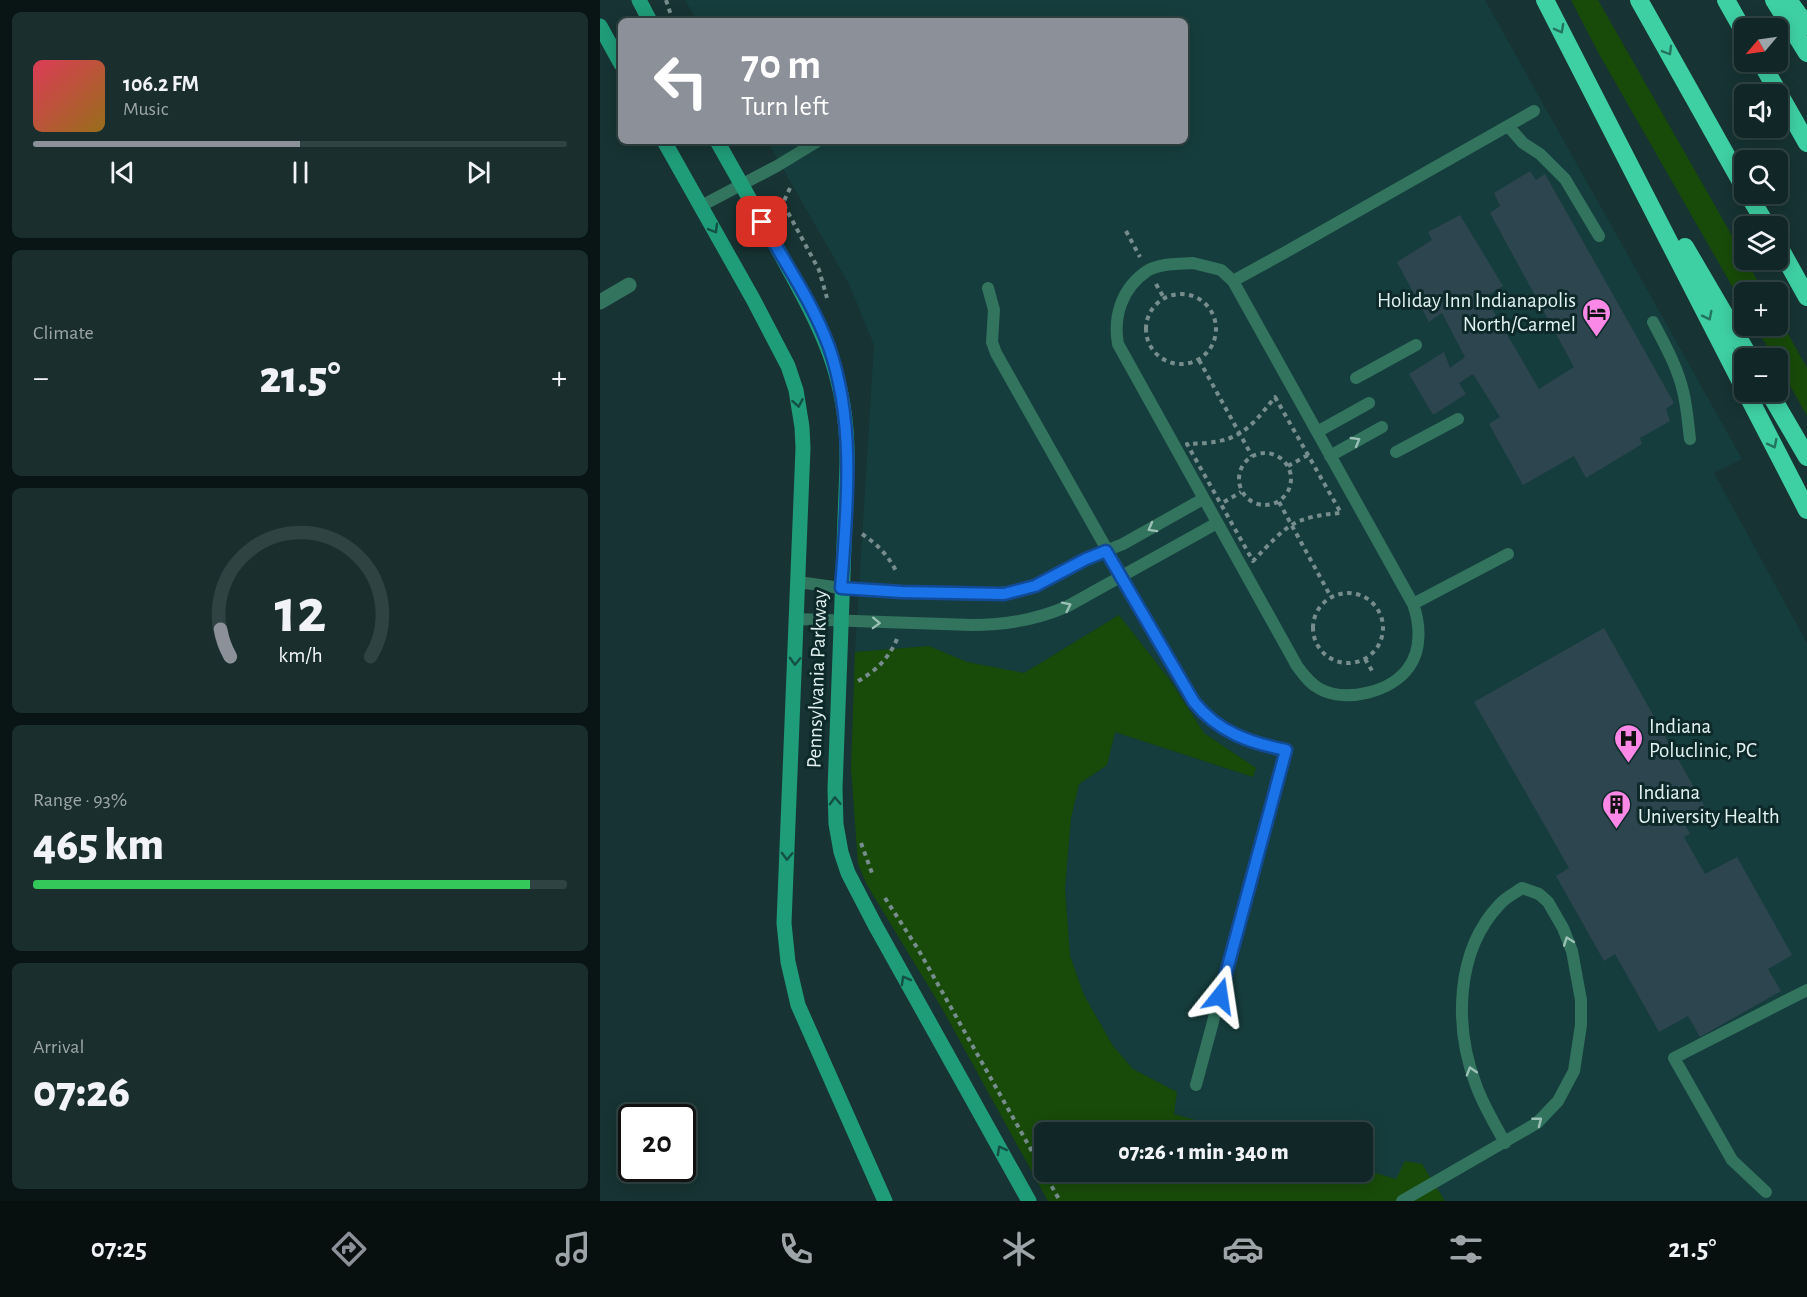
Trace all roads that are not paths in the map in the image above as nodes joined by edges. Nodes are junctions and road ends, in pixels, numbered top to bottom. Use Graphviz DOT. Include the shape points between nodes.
graph roads {
  1 [pos="639,0"];
  2 [pos="1545,0"];
  3 [pos="1639,0"];
  4 [pos="1726,0"];
  5 [pos="1774,0"];
  6 [pos="1788,0"];
  7 [pos="648,18"];
  8 [pos="1736,18"];
  9 [pos="600,26"];
  10 [pos="1807,27"];
  11 [pos="1807,53"];
  12 [pos="1576,58"];
  13 [pos="618,59"];
  14 [pos="1767,72"];
  15 [pos="1534,111"];
  16 [pos="1508,126"];
  17 [pos="1807,143"];
  18 [pos="666,144"];
  19 [pos="719,144"];
  20 [pos="813,144"];
  21 [pos="1734,169"];
  22 [pos="741,184"];
  23 [pos="701,206"];
  24 [pos="1599,236"];
  25 [pos="1788,263"];
  26 [pos="1233,281"];
  27 [pos="629,285"];
  28 [pos="988,288"];
  29 [pos="1807,297"];
  30 [pos="600,302"];
  31 [pos="1653,322"];
  32 [pos="1416,345"];
  33 [pos="1744,348"];
  34 [pos="1734,368"];
  35 [pos="1356,378"];
  36 [pos="1751,402"];
  37 [pos="1775,402"];
  38 [pos="1369,403"];
  39 [pos="1458,419"];
  40 [pos="1382,427"];
  41 [pos="1317,432"];
  42 [pos="1690,438"];
  43 [pos="1396,452"];
  44 [pos="1330,456"];
  45 [pos="1807,457"];
  46 [pos="1203,499"];
  47 [pos="1807,510"];
  48 [pos="1217,523"];
  49 [pos="1106,551"];
  50 [pos="1508,554"];
  51 [pos="1121,577"];
  52 [pos="798,582"];
  53 [pos="841,588"];
  54 [pos="1413,604"];
  55 [pos="796,619"];
  56 [pos="840,622"];
  57 [pos="1807,990"];
  58 [pos="1196,1085"];
  59 [pos="1505,1143"];
  60 [pos="1766,1192"];
  61 [pos="885,1201"];
  62 [pos="1029,1201"];
  63 [pos="1402,1201"];
  1 -- 7 [label="main road"];
  2 -- 12 [label="highway, one-way"];
  3 -- 21 [label="highway, one-way"];
  4 -- 8 [label="highway"];
  5 -- 11 [label="highway"];
  6 -- 10 [label="highway"];
  9 -- 13 [label="main road"];
  12 -- 33 [label="highway"];
  12 -- 34 [label="highway, one-way"];
  14 -- 17 [label="highway"];
  15 -- 16 [label="lane"];
  16 -- 24 [label="lane" via="1565,179"];
  16 -- 26 [label="lane"];
  18 -- 23 [label="main road, Pennsylvania Parkway"];
  19 -- 22 [label="main road, Pennsylvania Parkway"];
  20 -- 22 [label="lane"];
  22 -- 23 [label="lane"];
  22 -- 53 [label="main road, Pennsylvania Parkway" via="810,307 836,372 848,443"];
  23 -- 52 [label="main road, Pennsylvania Parkway, one-way" via="774,338 796,390 803,448"];
  25 -- 29 [label="highway"];
  26 -- 41 [label="lane"];
  26 -- 46 [label="lane" via="1221,270 1193,263 1148,270 1128,289 1117,316 1118,344"];
  27 -- 30 [label="street"];
  28 -- 49 [label="lane" via="994,310 992,342 996,353"];
  31 -- 42 [label="lane" via="1679,377"];
  32 -- 35 [label="lane"];
  36 -- 47 [label="highway, one-way"];
  37 -- 45 [label="highway"];
  38 -- 41 [label="lane"];
  39 -- 43 [label="lane"];
  44 -- 40 [label="lane, one-way"];
  41 -- 44 [label="lane"];
  44 -- 54 [label="lane"];
  46 -- 48 [label="lane"];
  46 -- 49 [label="lane, one-way"];
  48 -- 51 [label="lane"];
  48 -- 54 [label="lane" via="1298,666 1319,689 1351,696 1374,691 1410,667 1418,642 1418,616"];
  49 -- 51 [label="lane"];
  49 -- 53 [label="lane" via="1035,586 1004,594"];
  50 -- 54 [label="lane"];
  56 -- 51 [label="lane, one-way" via="999,625 1046,615"];
  51 -- 58 [label="lane" via="1204,716 1232,735 1286,750"];
  52 -- 53 [label="lane"];
  52 -- 55 [label="main road, Pennsylvania Parkway"];
  53 -- 56 [label="main road, Pennsylvania Parkway"];
  55 -- 56 [label="lane"];
  55 -- 61 [label="main road, Pennsylvania Parkway, one-way" via="784,923 788,962 798,1005"];
  62 -- 56 [label="main road, Pennsylvania Parkway, one-way" via="874,926 841,852 835,789"];
  57 -- 60 [label="lane" via="1674,1058 1732,1160"];
  59 -- 59 [label="lane" via="1476,1087 1462,1025 1462,1001 1469,958 1478,935 1501,902 1522,888 1548,902 1563,928 1578,978 1581,1025 1574,1071 1566,1088 1537,1123"];
  59 -- 63 [label="lane"];
}
